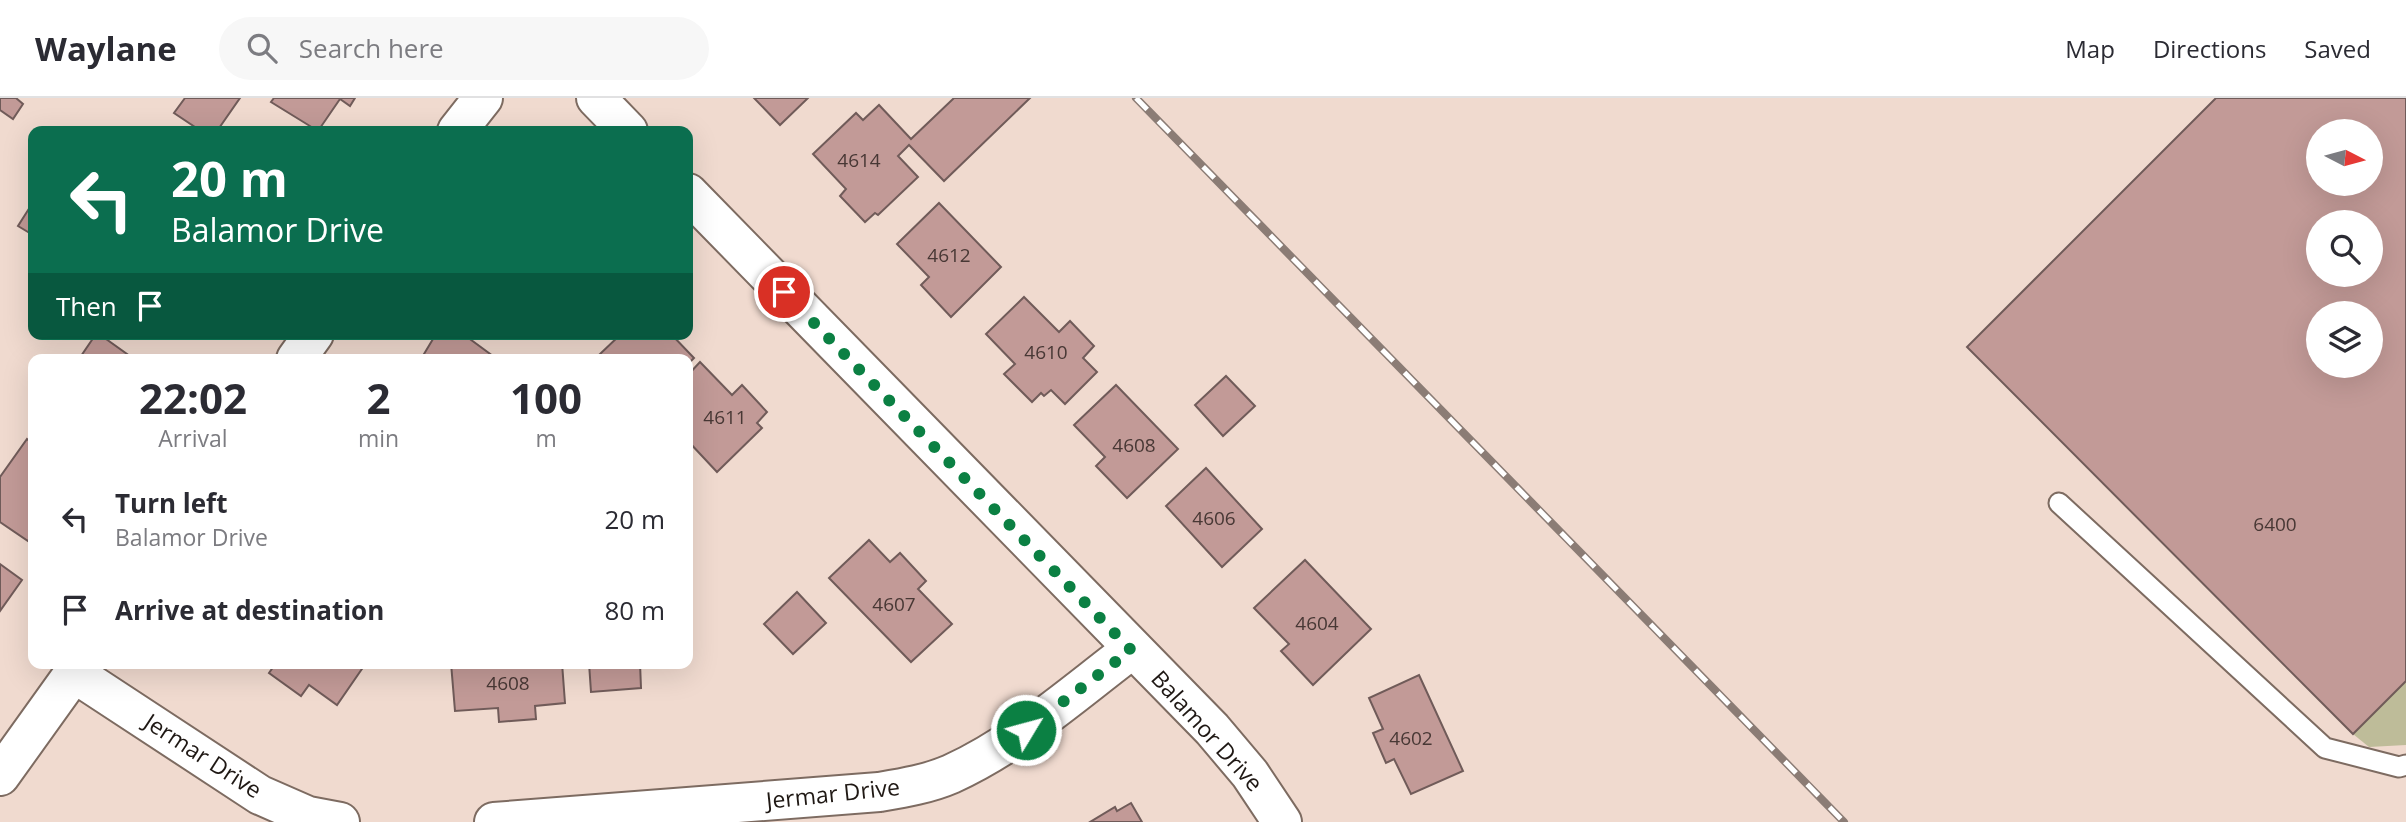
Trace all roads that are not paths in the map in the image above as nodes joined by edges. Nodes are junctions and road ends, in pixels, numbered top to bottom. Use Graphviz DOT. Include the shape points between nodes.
graph roads {
  1 [pos="483,98"];
  2 [pos="596,98"];
  3 [pos="461,126"];
  4 [pos="623,126"];
  5 [pos="693,198"];
  6 [pos="2059,503"];
  7 [pos="1131,650"];
  8 [pos="77,669"];
  9 [pos="79,669"];
  10 [pos="2406,765"];
  11 [pos="0,776"];
  12 [pos="340,822"];
  13 [pos="494,822"];
  14 [pos="1282,822"];
  1 -- 3 [label="street"];
  2 -- 4 [label="street"];
  5 -- 7 [label="street, Balamor Drive"];
  6 -- 10 [label="lane" via="2325,748"];
  7 -- 13 [label="street, Jermar Drive" via="1026,730 972,764 920,785"];
  7 -- 14 [label="street, Balamor Drive" via="1219,738"];
  8 -- 11 [label="street"];
  9 -- 12 [label="street, Jermar Drive" via="260,794 308,816"];
}
